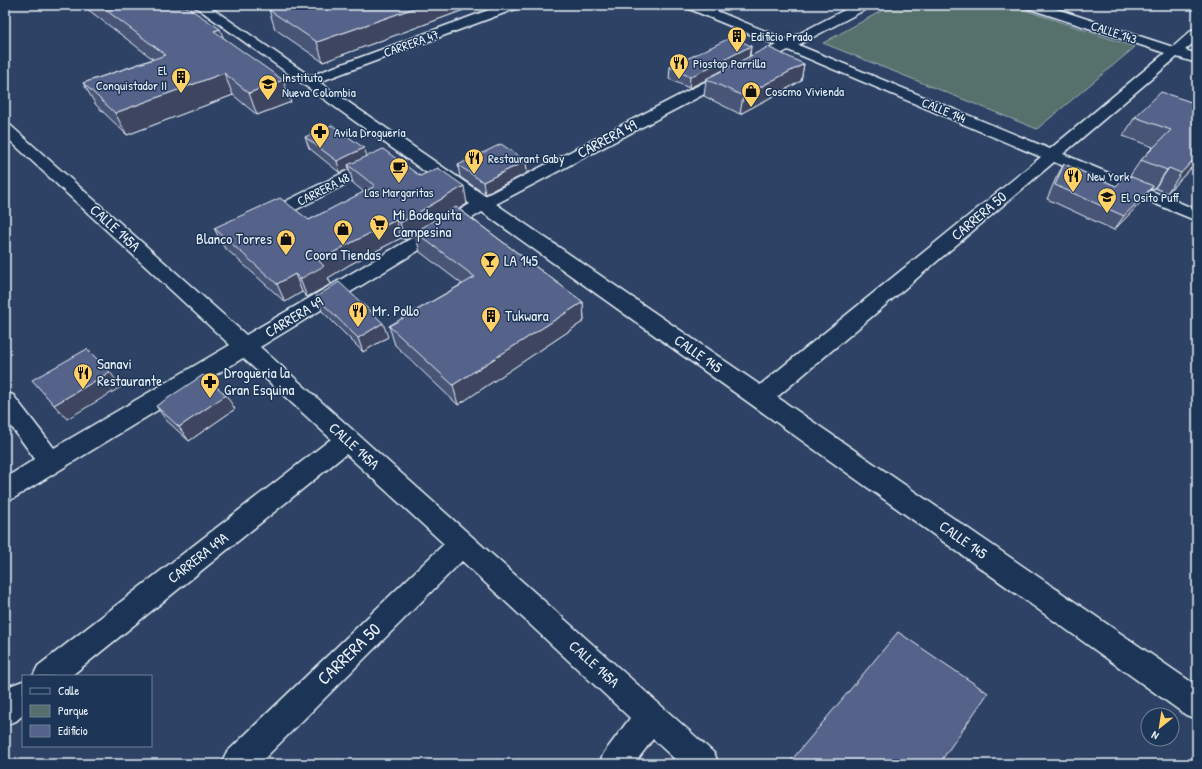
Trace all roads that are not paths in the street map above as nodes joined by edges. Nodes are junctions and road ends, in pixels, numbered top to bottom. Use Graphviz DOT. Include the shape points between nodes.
graph roads {
  1 [pos="199,5"];
  2 [pos="514,5"];
  3 [pos="692,5"];
  4 [pos="864,5"];
  5 [pos="1031,5"];
  6 [pos="1197,33"];
  7 [pos="786,46"];
  8 [pos="1175,52"];
  9 [pos="1197,59"];
  10 [pos="309,81"];
  11 [pos="5,128"];
  12 [pos="404,149"];
  13 [pos="1053,155"];
  14 [pos="483,204"];
  15 [pos="1197,216"];
  16 [pos="263,219"];
  17 [pos="245,346"];
  18 [pos="760,398"];
  19 [pos="5,401"];
  20 [pos="347,440"];
  21 [pos="51,462"];
  22 [pos="5,491"];
  23 [pos="462,544"];
  24 [pos="49,675"];
  25 [pos="22,697"];
  26 [pos="1197,704"];
  27 [pos="5,710"];
  28 [pos="651,716"];
  29 [pos="237,764"];
  30 [pos="615,764"];
  31 [pos="703,764"];
  1 -- 10 [label="street, CALLE 145"];
  2 -- 10 [label="street, CARRERA 47"];
  3 -- 7 [label="street, CALLE 144"];
  4 -- 7 [label="street, CARRERA 49"];
  5 -- 8 [label="street, CALLE 143"];
  6 -- 8 [label="street, CARRERA 50"];
  7 -- 13 [label="street, CALLE 144"];
  7 -- 14 [label="street, CARRERA 49"];
  8 -- 9 [label="street, CALLE 143"];
  8 -- 13 [label="street, CARRERA 50"];
  10 -- 12 [label="street, CALLE 145"];
  11 -- 17 [label="street, CALLE 145A"];
  12 -- 14 [label="street, CALLE 145"];
  12 -- 16 [label="street, CARRERA 48"];
  13 -- 15 [label="street, CALLE 144"];
  13 -- 18 [label="street, CARRERA 50"];
  14 -- 17 [label="street, CARRERA 49"];
  14 -- 18 [label="street, CALLE 145"];
  17 -- 20 [label="street, CALLE 145A"];
  17 -- 21 [label="street, CARRERA 49"];
  18 -- 26 [label="street, CALLE 145"];
  19 -- 21 [label="street"];
  20 -- 23 [label="street, CALLE 145A"];
  20 -- 24 [label="street, CARRERA 49A"];
  21 -- 22 [label="street, CARRERA 49"];
  23 -- 28 [label="street, CALLE 145A"];
  23 -- 29 [label="street, CARRERA 50"];
  25 -- 27 [label="street"];
  28 -- 30 [label="street"];
  28 -- 31 [label="street, CALLE 145A"];
}
